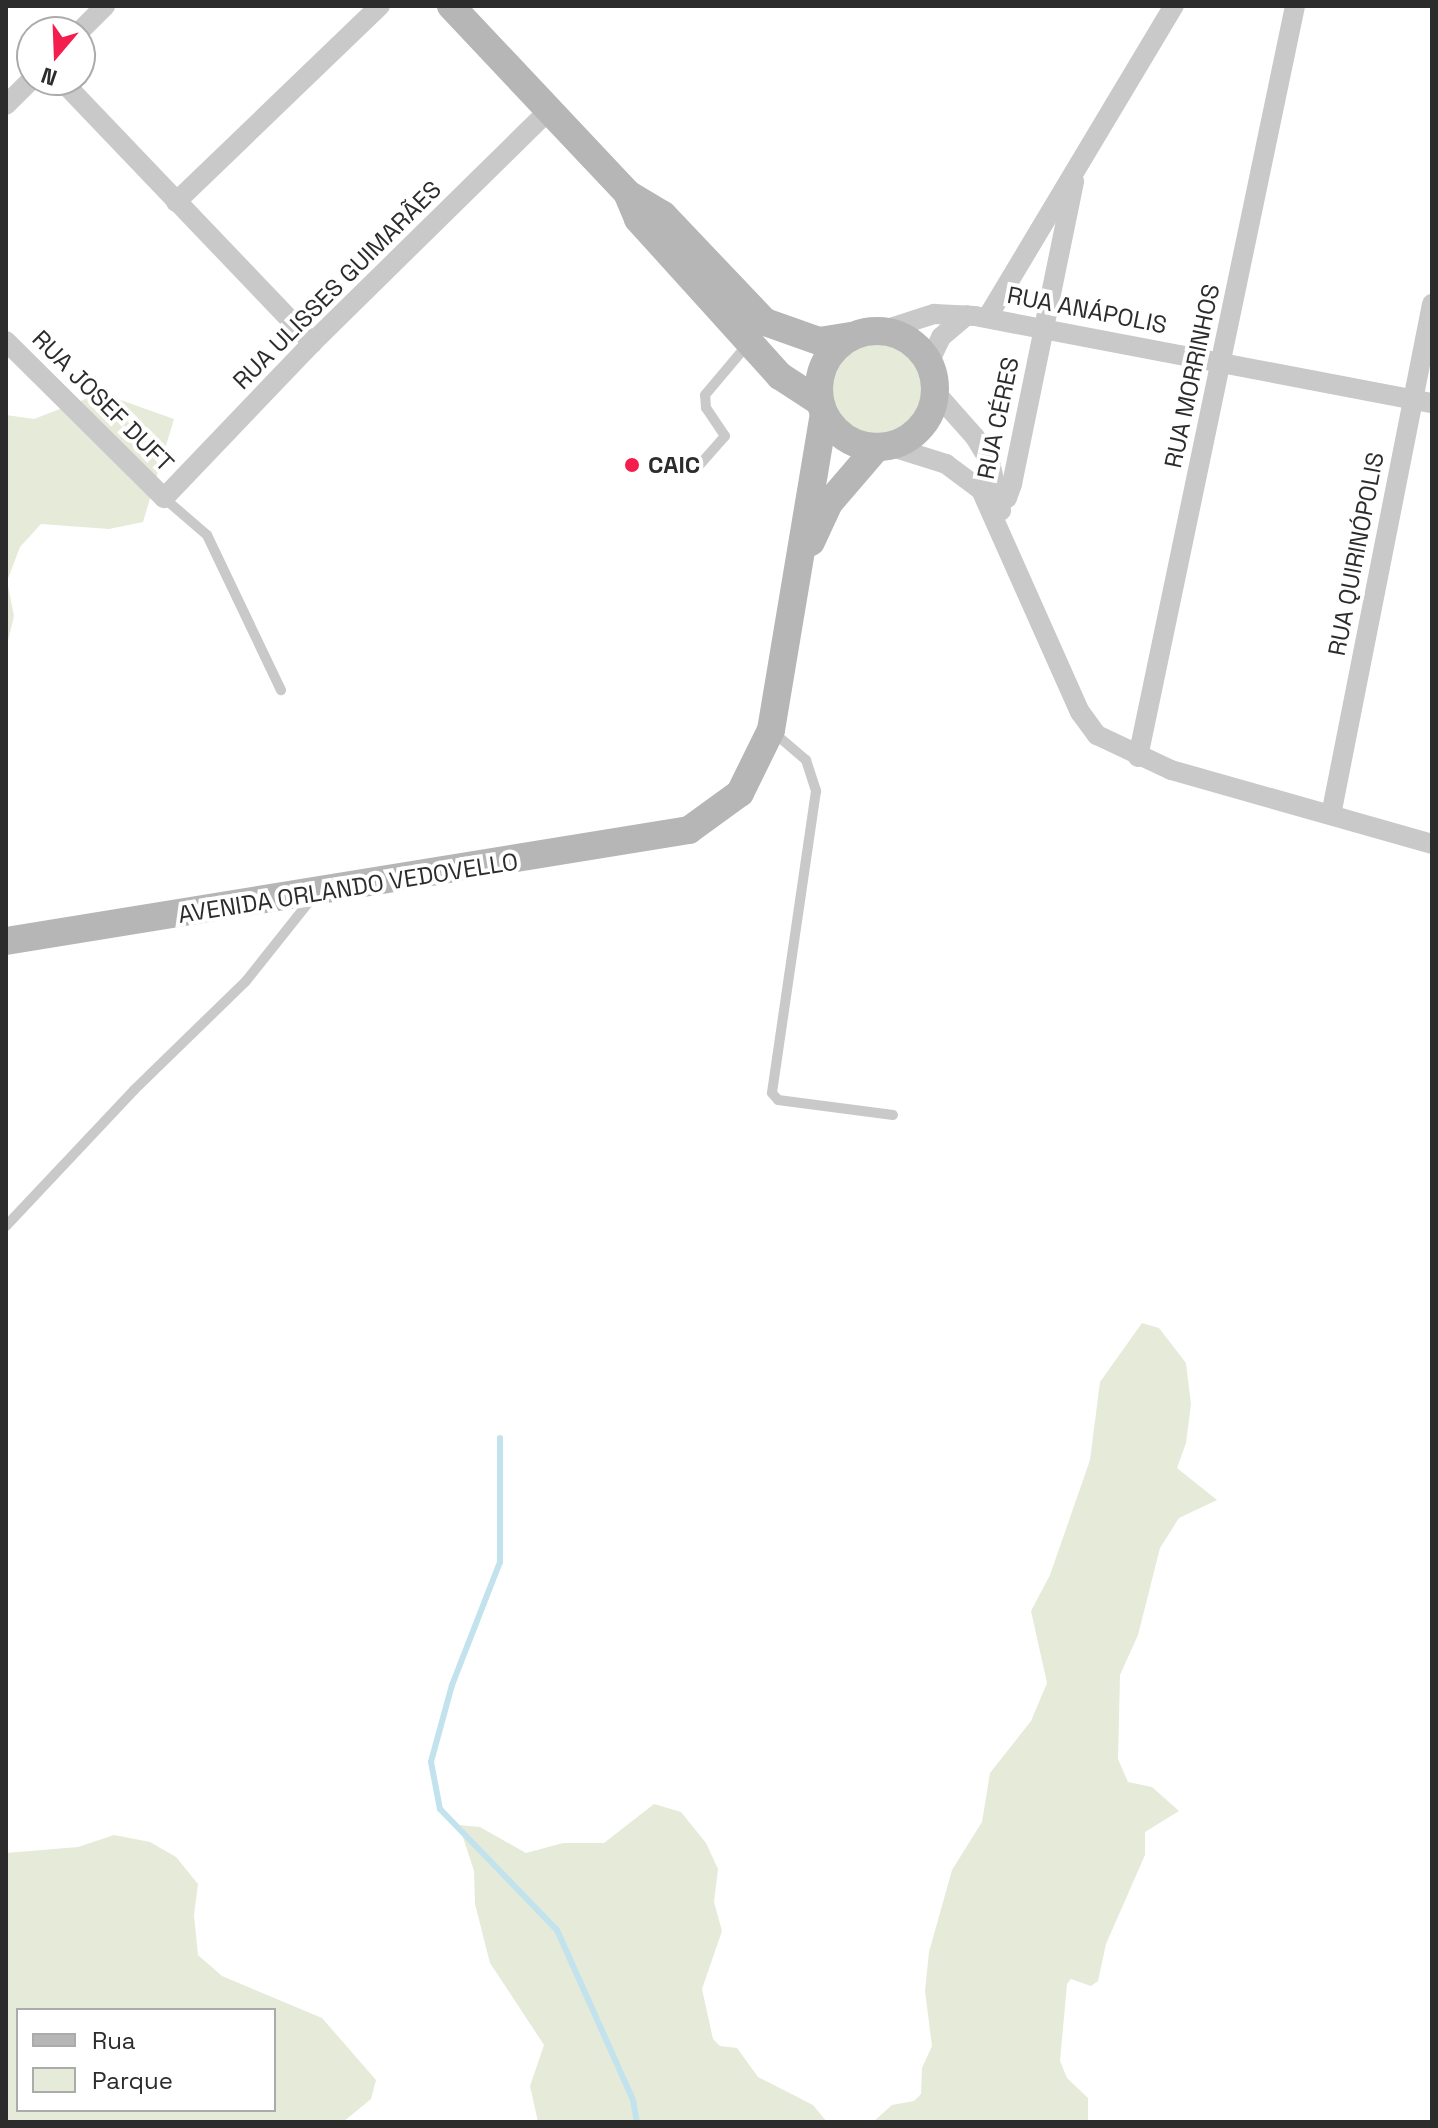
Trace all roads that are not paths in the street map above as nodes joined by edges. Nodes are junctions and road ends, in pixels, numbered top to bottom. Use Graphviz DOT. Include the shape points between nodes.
graph roads {
  1 [pos="380,6"];
  2 [pos="451,6"];
  3 [pos="1174,6"];
  4 [pos="1295,6"];
  5 [pos="76,96"];
  6 [pos="549,110"];
  7 [pos="1077,166"];
  8 [pos="628,194"];
  9 [pos="176,202"];
  10 [pos="1432,304"];
  11 [pos="977,316"];
  12 [pos="1044,329"];
  13 [pos="881,331"];
  14 [pos="851,336"];
  15 [pos="6,341"];
  16 [pos="312,343"];
  17 [pos="749,343"];
  18 [pos="929,362"];
  19 [pos="1222,362"];
  20 [pos="935,392"];
  21 [pos="1423,401"];
  22 [pos="822,408"];
  23 [pos="883,446"];
  24 [pos="696,469"];
  25 [pos="164,498"];
  26 [pos="996,507"];
  27 [pos="802,561"];
  28 [pos="281,690"];
  29 [pos="771,730"];
  30 [pos="1138,757"];
  31 [pos="1331,815"];
  32 [pos="1432,844"];
  33 [pos="316,893"];
  34 [pos="6,941"];
  35 [pos="893,1115"];
  36 [pos="6,1226"];
  1 -- 9 [label="street"];
  2 -- 6 [label="street"];
  3 -- 7 [label="street"];
  4 -- 19 [label="street, RUA MORRINHOS"];
  5 -- 9 [label="street"];
  6 -- 8 [label="street"];
  6 -- 16 [label="street, RUA ULISSES GUIMARÃES"];
  7 -- 11 [label="street"];
  7 -- 12 [label="street, RUA CÉRES"];
  8 -- 14 [label="street" via="663,215 765,322 819,341"];
  8 -- 17 [label="street" via="638,219"];
  9 -- 16 [label="street"];
  10 -- 21 [label="street, RUA QUIRINÓPOLIS"];
  11 -- 12 [label="street, RUA ANÁPOLIS"];
  11 -- 13 [label="street, RUA ANÁPOLIS" via="934,314"];
  11 -- 18 [label="street" via="941,337"];
  12 -- 19 [label="street, RUA ANÁPOLIS"];
  12 -- 26 [label="street, RUA CÉRES" via="1012,484"];
  13 -- 14 [label="street"];
  13 -- 18 [label="street" via="909,341"];
  14 -- 22 [label="street" via="824,364"];
  15 -- 25 [label="street, RUA JOSEF DUFT"];
  16 -- 25 [label="street, RUA ULISSES GUIMARÃES"];
  17 -- 22 [label="street" via="799,393"];
  17 -- 24 [label="lane" via="705,395 706,408 725,436"];
  18 -- 20 [label="street"];
  19 -- 21 [label="street, RUA ANÁPOLIS"];
  19 -- 30 [label="street, RUA MORRINHOS"];
  20 -- 23 [label="street" via="916,432"];
  20 -- 26 [label="street" via="990,462"];
  21 -- 31 [label="street, RUA QUIRINÓPOLIS"];
  22 -- 23 [label="street" via="845,438"];
  22 -- 27 [label="street"];
  23 -- 26 [label="street" via="964,475"];
  23 -- 27 [label="street" via="829,503"];
  25 -- 28 [label="lane" via="207,535"];
  26 -- 30 [label="street" via="1007,546 1080,712 1111,744"];
  27 -- 29 [label="street"];
  29 -- 33 [label="street, AVENIDA ORLANDO VEDOVELLO" via="740,793 689,830"];
  29 -- 35 [label="lane" via="806,760 816,791 772,1093 778,1100"];
  30 -- 31 [label="street"];
  31 -- 32 [label="street"];
  33 -- 34 [label="street, AVENIDA ORLANDO VEDOVELLO"];
  33 -- 36 [label="lane" via="246,981"];
}
